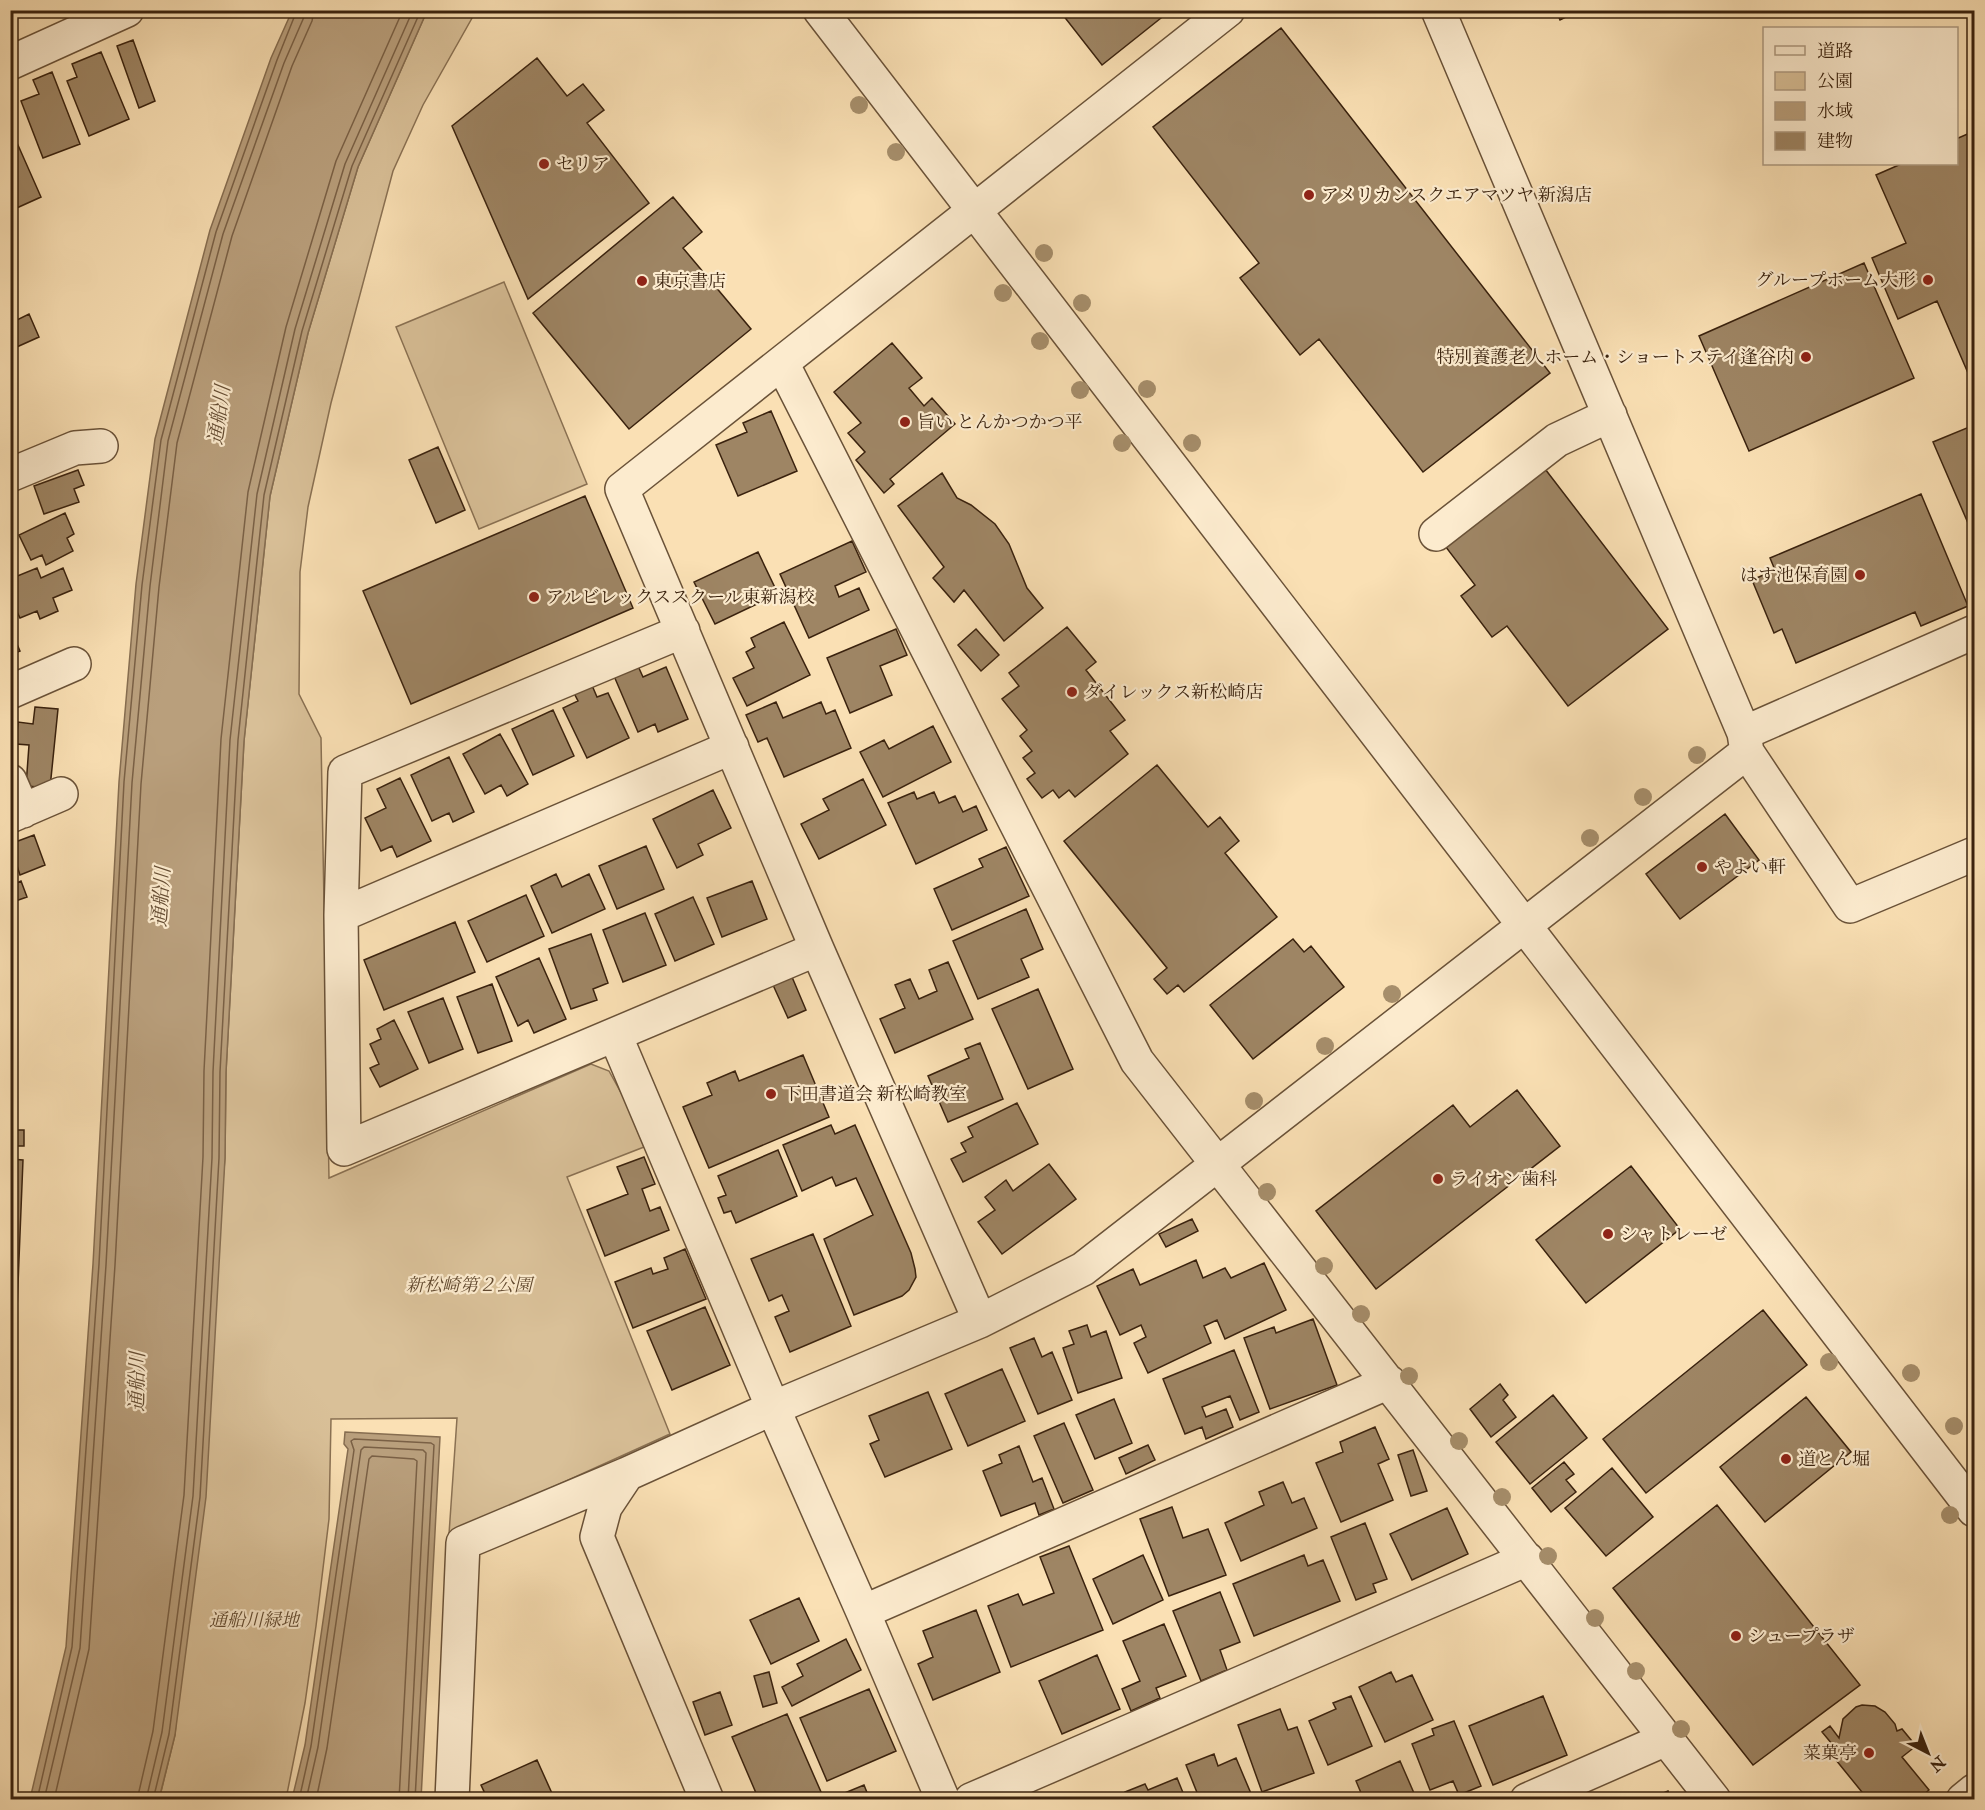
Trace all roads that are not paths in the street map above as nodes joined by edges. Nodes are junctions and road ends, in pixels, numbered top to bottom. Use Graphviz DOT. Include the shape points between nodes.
graph roads {
  1 [pos="127,10"];
  2 [pos="820,10"];
  3 [pos="1438,10"];
  4 [pos="1216,14"];
  5 [pos="10,63"];
  6 [pos="974,211"];
  7 [pos="782,363"];
  8 [pos="1610,415"];
  9 [pos="101,446"];
  10 [pos="10,475"];
  11 [pos="1436,534"];
  12 [pos="683,631"];
  13 [pos="1974,632"];
  14 [pos="74,664"];
  15 [pos="10,692"];
  16 [pos="1745,743"];
  17 [pos="732,747"];
  18 [pos="10,781"];
  19 [pos="61,794"];
  20 [pos="17,814"];
  21 [pos="1974,854"];
  22 [pos="341,915"];
  23 [pos="1525,925"];
  24 [pos="817,949"];
  25 [pos="615,1035"];
  26 [pos="1219,1164"];
  27 [pos="980,1321"];
  28 [pos="1389,1382"];
  29 [pos="773,1408"];
  30 [pos="627,1473"];
  31 [pos="1974,1510"];
  32 [pos="1527,1559"];
  33 [pos="864,1612"];
  34 [pos="1665,1739"];
  35 [pos="1974,1791"];
  36 [pos="452,1800"];
  37 [pos="707,1800"];
  38 [pos="943,1800"];
  39 [pos="971,1800"];
  40 [pos="1527,1800"];
  41 [pos="1714,1800"];
  42 [pos="1963,1800"];
  1 -- 5 [label="street"];
  2 -- 6 [label="street"];
  3 -- 8 [label="street"];
  4 -- 6 [label="street"];
  6 -- 7 [label="street"];
  6 -- 23 [label="street"];
  7 -- 12 [label="street" via="622,489"];
  7 -- 26 [label="street" via="1137,1061"];
  8 -- 11 [label="street" via="1557,440"];
  8 -- 16 [label="street"];
  9 -- 10 [label="street" via="75,448"];
  12 -- 17 [label="street"];
  12 -- 22 [label="street" via="345,772"];
  13 -- 16 [label="street"];
  14 -- 15 [label="street"];
  16 -- 21 [label="street" via="1850,906"];
  16 -- 23 [label="street"];
  17 -- 22 [label="street"];
  17 -- 24 [label="street"];
  18 -- 20 [label="street"];
  19 -- 20 [label="street"];
  22 -- 25 [label="street" via="344,1149"];
  23 -- 26 [label="street"];
  23 -- 31 [label="street"];
  24 -- 25 [label="street"];
  24 -- 27 [label="street"];
  25 -- 29 [label="street"];
  26 -- 27 [label="street" via="1083,1269"];
  26 -- 28 [label="street"];
  27 -- 29 [label="street"];
  28 -- 32 [label="street"];
  28 -- 33 [label="street"];
  29 -- 30 [label="street"];
  29 -- 33 [label="street"];
  30 -- 36 [label="street" via="463,1543"];
  30 -- 37 [label="street" via="605,1508 597,1537"];
  32 -- 34 [label="street"];
  32 -- 39 [label="street"];
  33 -- 38 [label="street"];
  34 -- 40 [label="street"];
  34 -- 41 [label="street"];
  35 -- 42 [label="street"];
}
